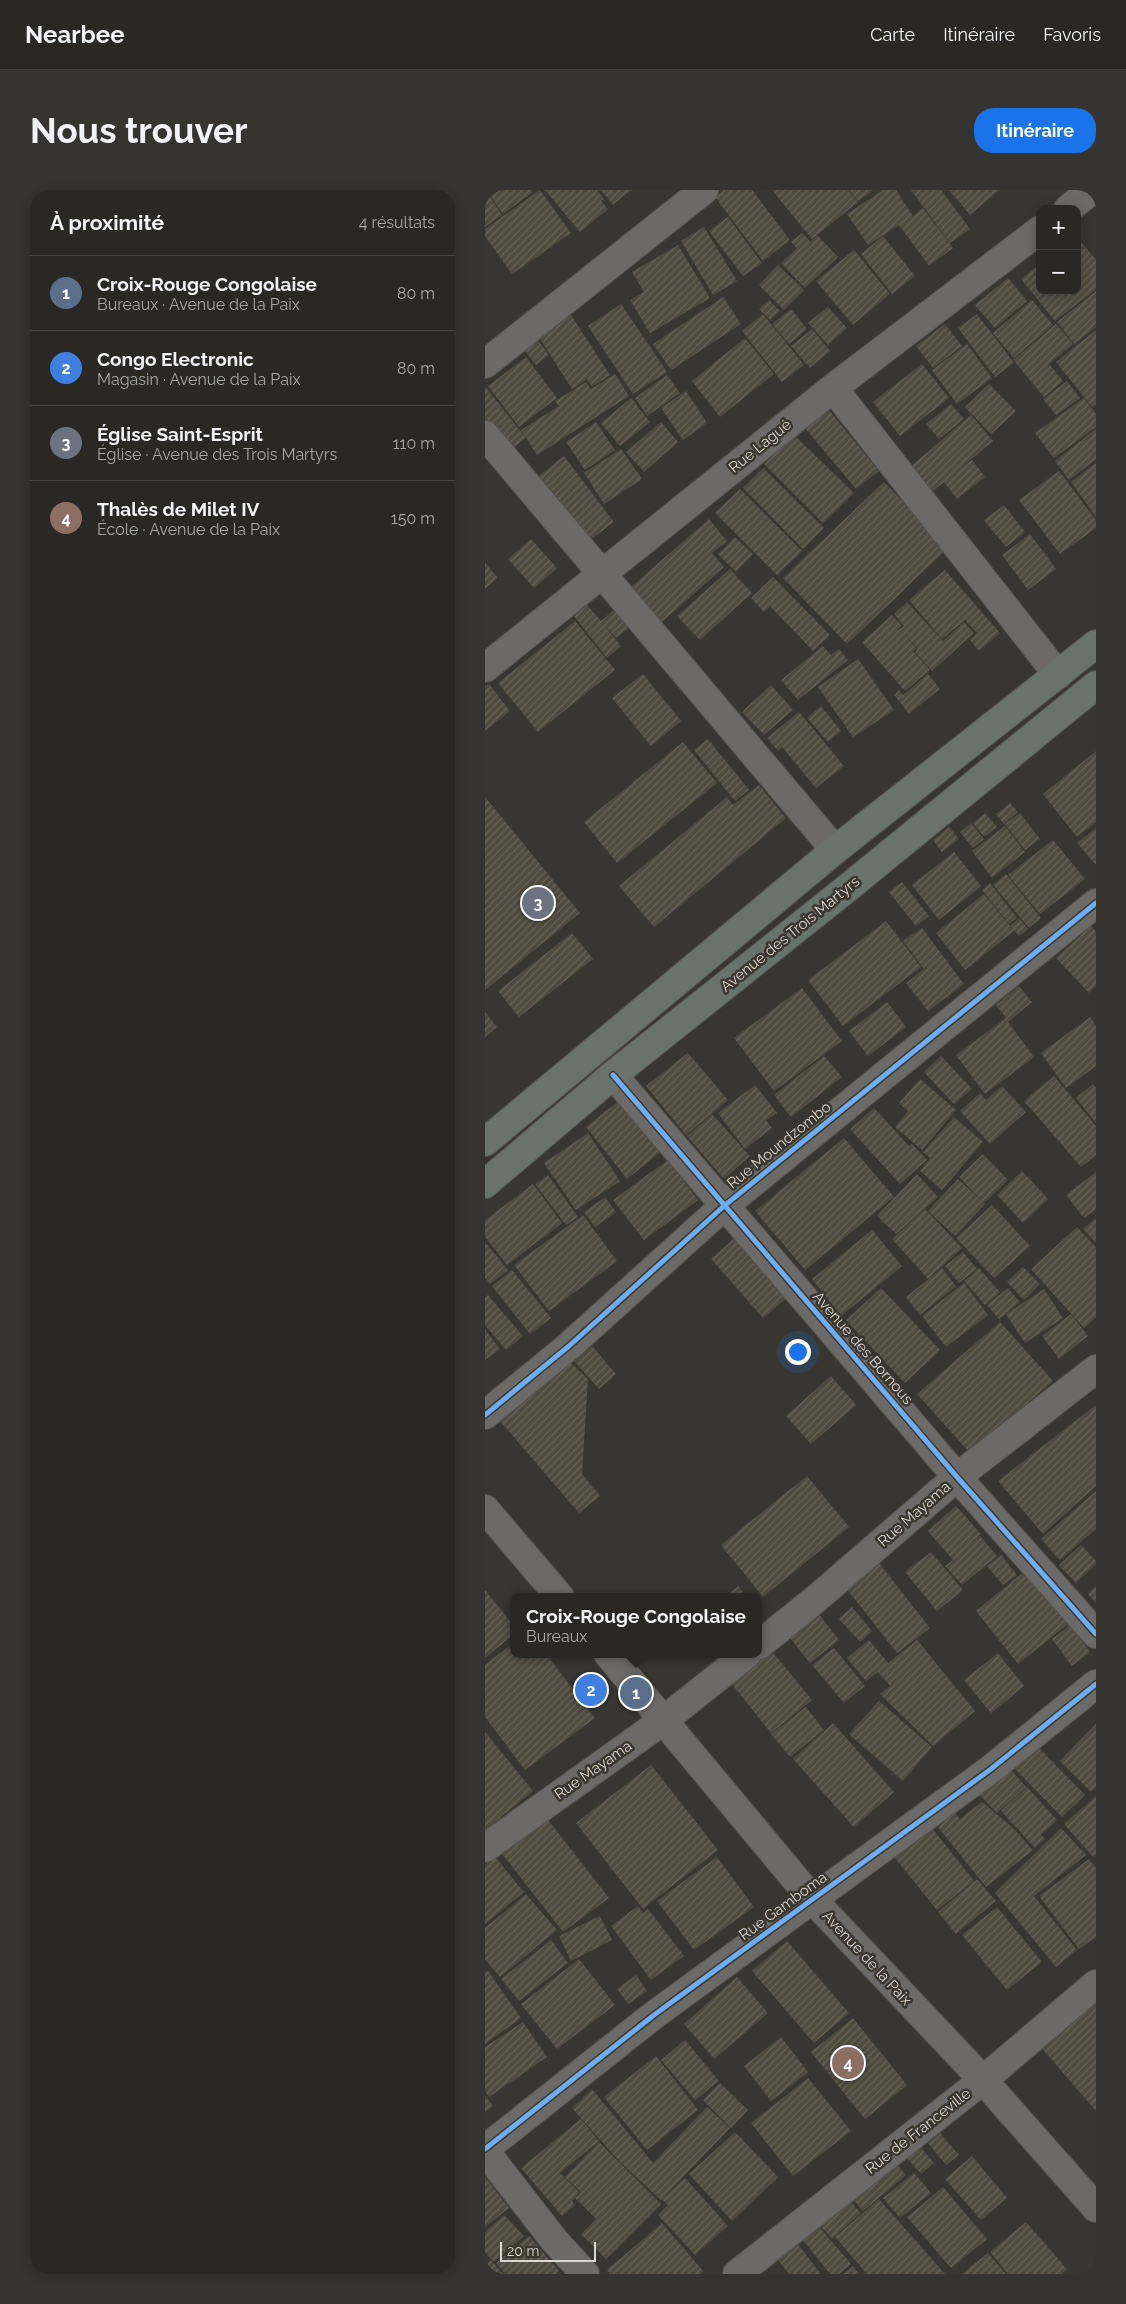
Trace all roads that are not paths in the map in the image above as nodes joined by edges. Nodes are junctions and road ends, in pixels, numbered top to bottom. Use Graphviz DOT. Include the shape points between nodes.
graph roads {
  1 [pos="704,190"];
  2 [pos="1036,233"];
  3 [pos="485,364"];
  4 [pos="833,388"];
  5 [pos="485,435"];
  6 [pos="603,573"];
  7 [pos="1096,644"];
  8 [pos="485,668"];
  9 [pos="1058,675"];
  10 [pos="1093,694"];
  11 [pos="835,850"];
  12 [pos="1096,903"];
  13 [pos="613,1075"];
  14 [pos="485,1142"];
  15 [pos="485,1184"];
  16 [pos="725,1206"];
  17 [pos="1096,1369"];
  18 [pos="485,1415"];
  19 [pos="957,1477"];
  20 [pos="485,1509"];
  21 [pos="557,1593"];
  22 [pos="1096,1634"];
  23 [pos="762,1643"];
  24 [pos="611,1658"];
  25 [pos="742,1658"];
  26 [pos="1096,1684"];
  27 [pos="664,1720"];
  28 [pos="485,1848"];
  29 [pos="813,1900"];
  30 [pos="1096,1984"];
  31 [pos="983,2080"];
  32 [pos="485,2150"];
  33 [pos="1096,2208"];
  34 [pos="585,2274"];
  35 [pos="737,2274"];
  1 -- 3 [label="street"];
  2 -- 4 [label="street, Rue Lagué"];
  4 -- 6 [label="street, Rue Lagué"];
  4 -- 9 [label="street"];
  5 -- 6 [label="street"];
  6 -- 8 [label="street, Rue Lagué"];
  6 -- 11 [label="street"];
  7 -- 9 [label="main road"];
  9 -- 11 [label="main road"];
  10 -- 13 [label="main road, Avenue des Trois Martyrs"];
  11 -- 14 [label="main road"];
  12 -- 16 [label="street, Rue Moundzombo"];
  13 -- 15 [label="main road, Avenue des Trois Martyrs"];
  13 -- 16 [label="street, Avenue des Bornous"];
  16 -- 18 [label="street, Rue Moundzombo" via="569,1346"];
  16 -- 19 [label="street, Avenue des Bornous"];
  17 -- 19 [label="street, Rue Mayama"];
  19 -- 22 [label="street, Avenue des Bornous"];
  19 -- 23 [label="street, Rue Mayama"];
  20 -- 21 [label="street"];
  24 -- 27 [label="street, Avenue de la Paix"];
  25 -- 27 [label="street, Rue Mayama"];
  26 -- 29 [label="street, Rue Gamboma" via="991,1769"];
  27 -- 28 [label="street, Rue Mayama"];
  27 -- 29 [label="street, Avenue de la Paix"];
  29 -- 31 [label="street, Avenue de la Paix"];
  29 -- 32 [label="street, Rue Gamboma" via="654,2014"];
  30 -- 31 [label="street, Rue de Franceville"];
  31 -- 33 [label="street, Avenue de la Paix"];
  31 -- 35 [label="street, Rue de Franceville"];
  32 -- 34 [label="street" via="554,2240"];
}
